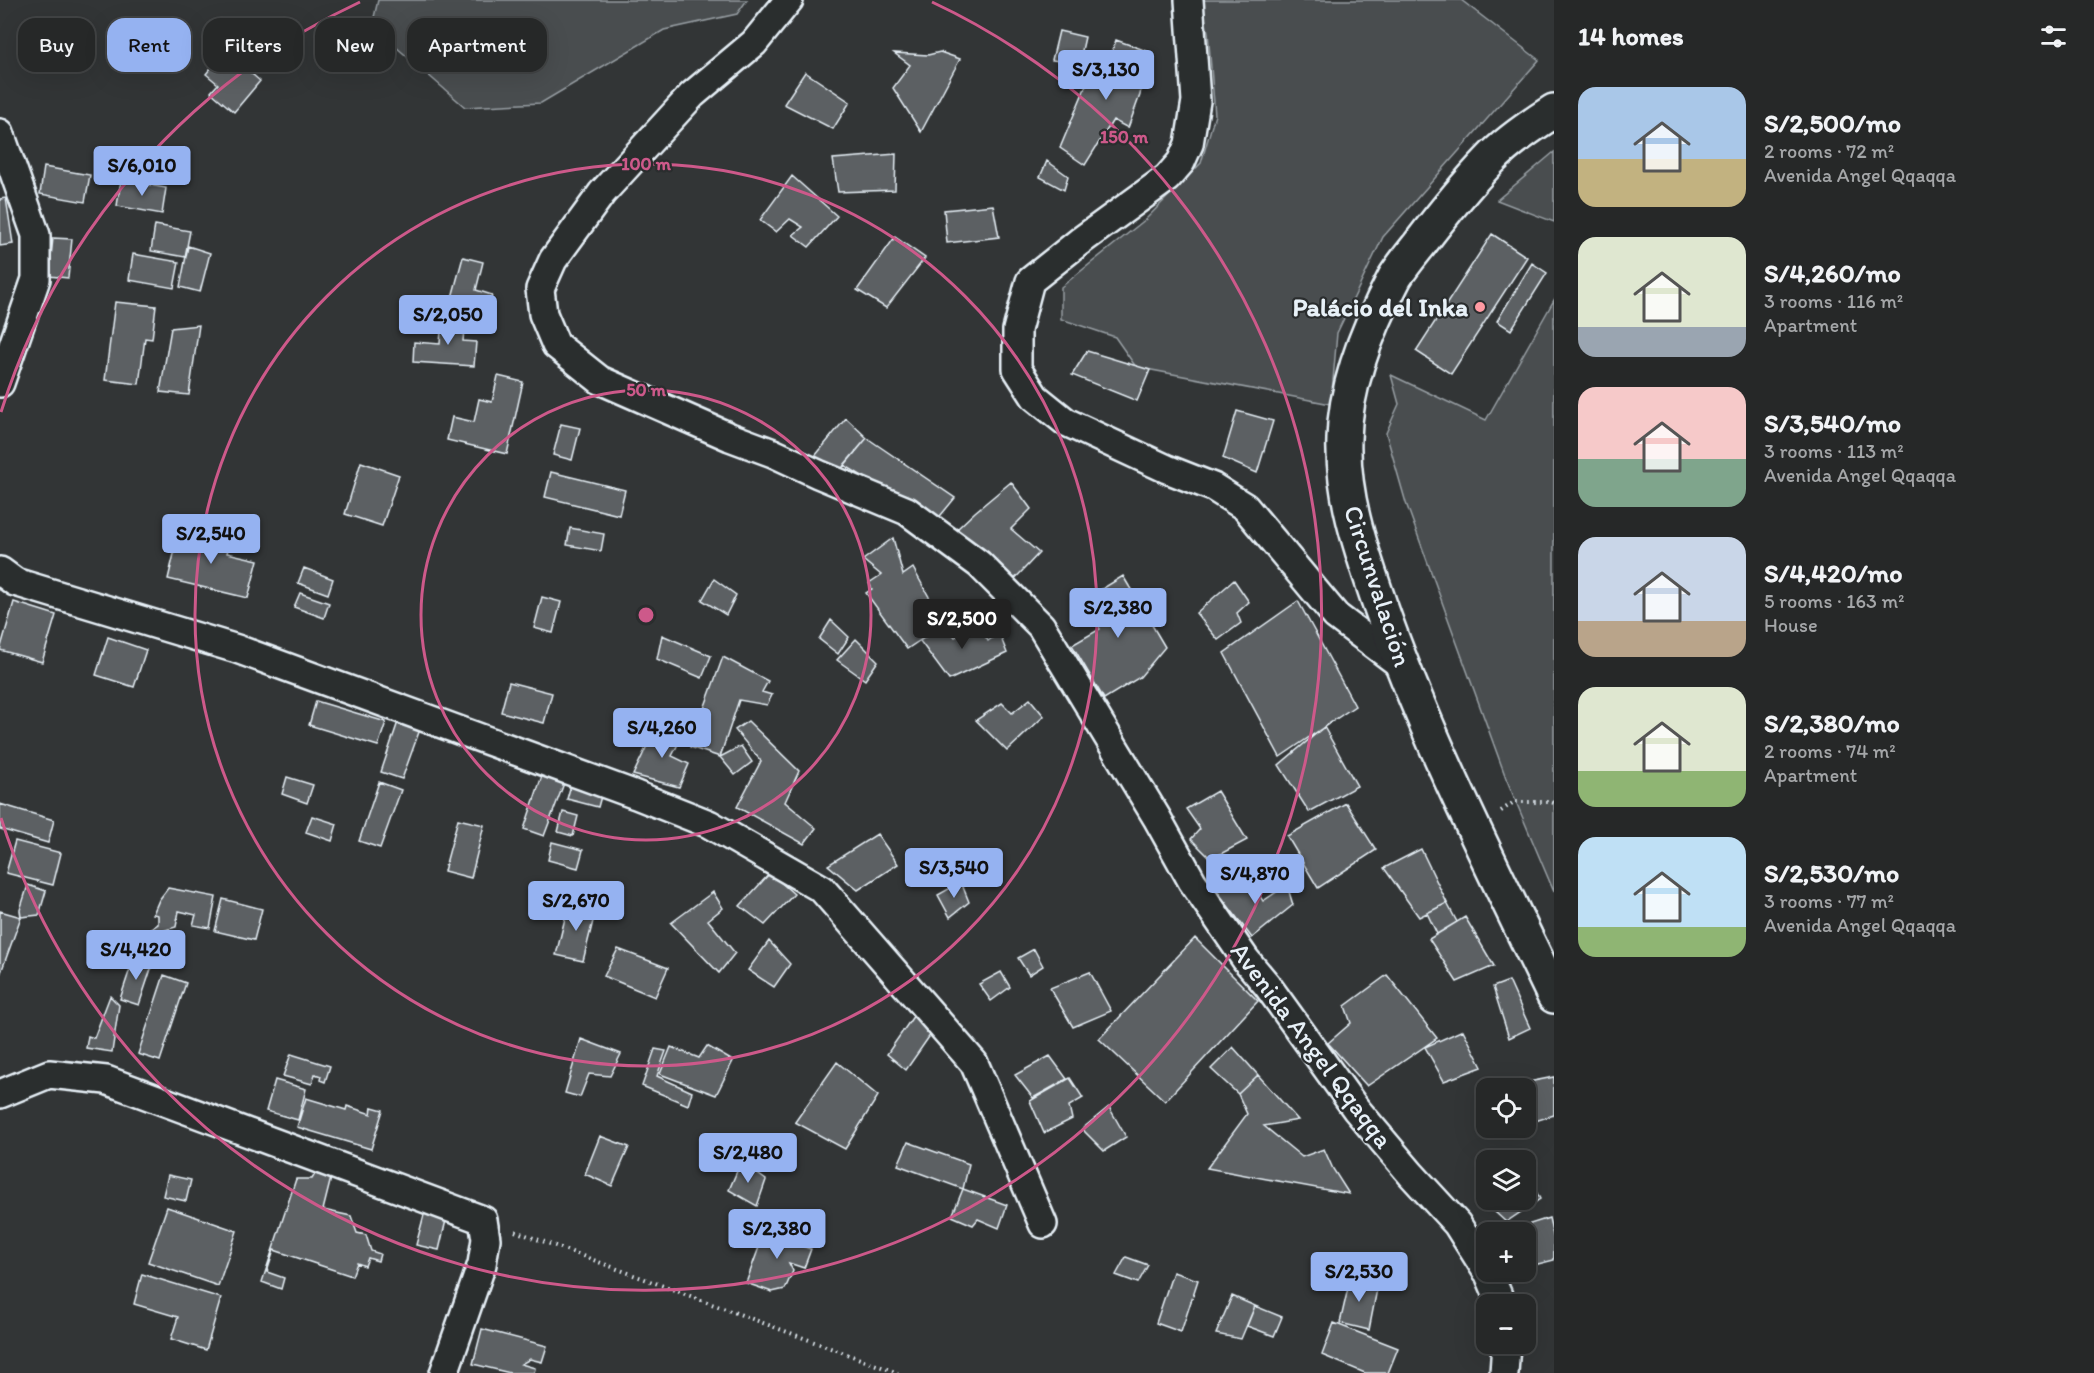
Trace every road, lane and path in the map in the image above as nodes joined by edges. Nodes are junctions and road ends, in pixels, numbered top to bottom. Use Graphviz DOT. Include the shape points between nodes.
graph roads {
  1 [pos="789,0"];
  2 [pos="1189,0"];
  3 [pos="1554,111"];
  4 [pos="0,133"];
  5 [pos="0,383"];
  6 [pos="0,571"];
  7 [pos="1401,665"];
  8 [pos="1496,802"];
  9 [pos="1554,803"];
  10 [pos="1500,812"];
  11 [pos="1505,822"];
  12 [pos="1554,996"];
  13 [pos="0,1094"];
  14 [pos="483,1220"];
  15 [pos="1043,1224"];
  16 [pos="1476,1254"];
  17 [pos="1505,1354"];
  18 [pos="444,1373"];
  19 [pos="898,1373"];
  20 [pos="1504,1373"];
  1 -- 16 [label="street, Avenida Angel Qqaqqa" via="754,43 692,95 602,193 553,260 540,289 543,314 556,345 600,380 907,511 979,564 1041,626 1192,881 1245,960 1268,985 1356,1109 1457,1224"];
  2 -- 7 [label="street" via="1196,101 1189,144 1167,178 1030,281 1017,330 1017,369 1035,397 1066,422 1212,487 1245,507 1336,616"];
  3 -- 7 [label="highway, Circunvalación" via="1491,159 1396,275 1365,345 1348,400 1344,440 1356,536"];
  4 -- 5 [label="street" via="36,235 36,279"];
  6 -- 15 [label="street" via="15,582 237,649 636,795 708,824 822,890 974,1063"];
  7 -- 12 [label="highway, Circunvalación"];
  8 -- 10 [label="path"];
  9 -- 10 [label="path" via="1514,802"];
  10 -- 11 [label="path"];
  13 -- 14 [label="street" via="49,1074 106,1080"];
  14 -- 18 [label="street" via="486,1239 482,1264"];
  14 -- 19 [label="path"];
  17 -- 20 [label="street"];
}
